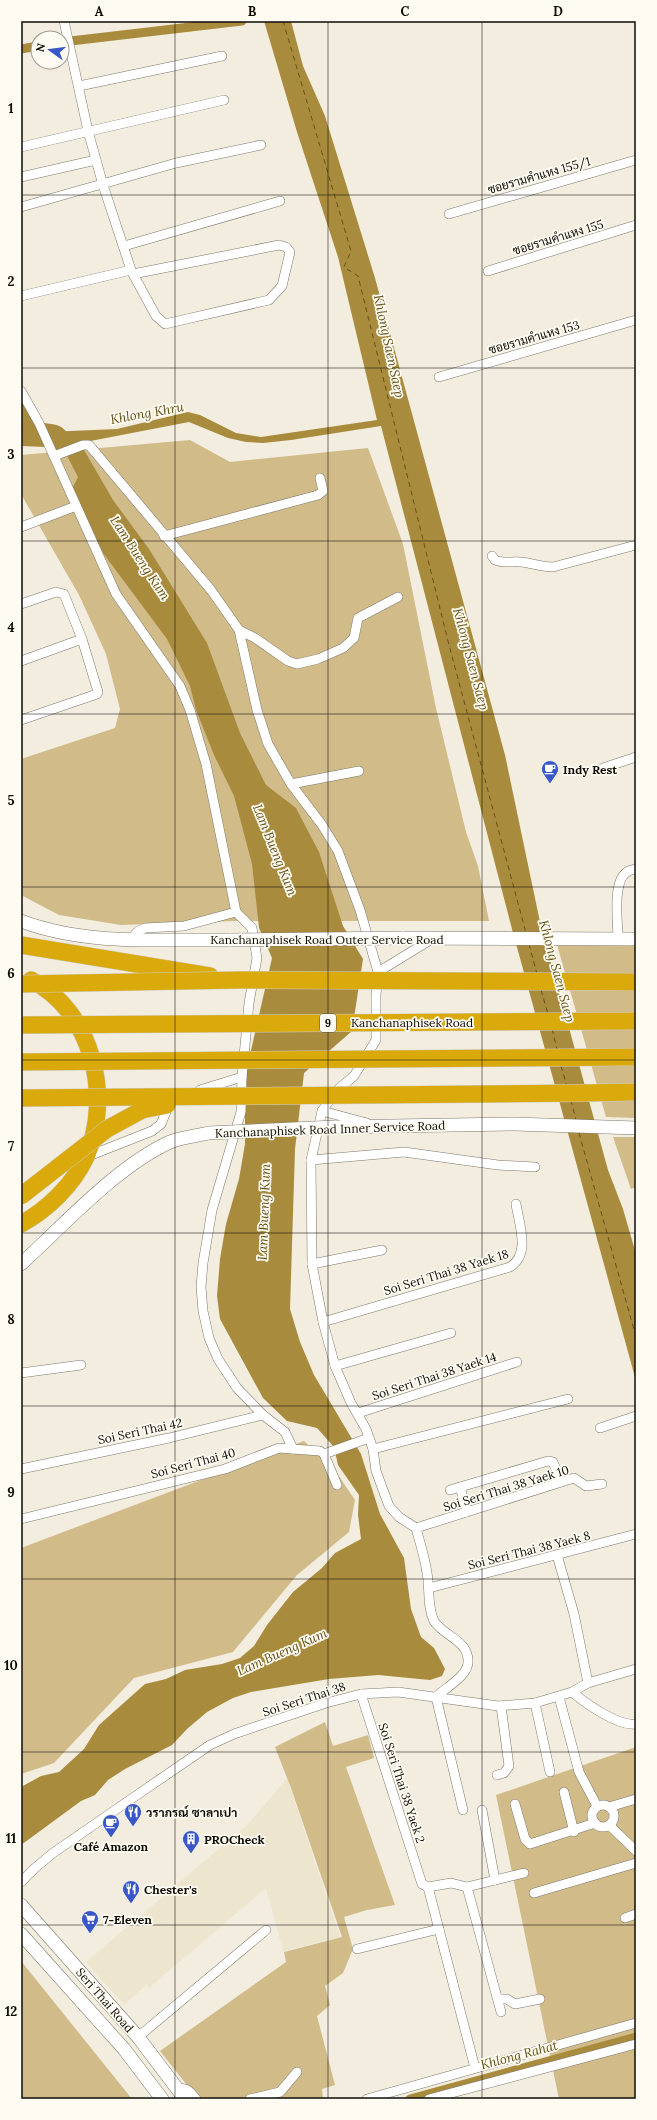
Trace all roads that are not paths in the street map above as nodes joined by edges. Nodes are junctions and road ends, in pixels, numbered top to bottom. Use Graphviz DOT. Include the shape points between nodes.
graph roads {
  1 [pos="64,21"];
  2 [pos="222,56"];
  3 [pos="79,86"];
  4 [pos="224,100"];
  5 [pos="88,131"];
  6 [pos="261,145"];
  7 [pos="21,147"];
  8 [pos="96,160"];
  9 [pos="636,160"];
  10 [pos="21,177"];
  11 [pos="103,185"];
  12 [pos="280,200"];
  13 [pos="21,207"];
  14 [pos="449,214"];
  15 [pos="636,226"];
  16 [pos="124,246"];
  17 [pos="488,271"];
  18 [pos="132,272"];
  19 [pos="21,296"];
  20 [pos="636,320"];
  21 [pos="439,377"];
  22 [pos="21,391"];
  23 [pos="55,454"];
  24 [pos="320,478"];
  25 [pos="76,506"];
  26 [pos="21,527"];
  27 [pos="164,536"];
  28 [pos="636,545"];
  29 [pos="492,556"];
  30 [pos="398,597"];
  31 [pos="21,604"];
  32 [pos="239,630"];
  33 [pos="82,639"];
  34 [pos="21,661"];
  35 [pos="21,720"];
  36 [pos="636,757"];
  37 [pos="603,768"];
  38 [pos="360,770"];
  39 [pos="291,784"];
  40 [pos="636,869"];
  41 [pos="236,912"];
  42 [pos="21,921"];
  43 [pos="433,938"];
  44 [pos="131,939"];
  45 [pos="618,939"];
  46 [pos="636,939"];
  47 [pos="21,945"];
  48 [pos="378,972"];
  49 [pos="21,977"];
  50 [pos="240,980"];
  51 [pos="636,982"];
  52 [pos="21,984"];
  53 [pos="636,1021"];
  54 [pos="21,1025"];
  55 [pos="636,1057"];
  56 [pos="21,1062"];
  57 [pos="242,1077"];
  58 [pos="636,1092"];
  59 [pos="231,1097"];
  60 [pos="21,1098"];
  61 [pos="322,1111"];
  62 [pos="378,1126"];
  63 [pos="636,1128"];
  64 [pos="86,1157"];
  65 [pos="311,1160"];
  66 [pos="535,1167"];
  67 [pos="21,1196"];
  68 [pos="516,1204"];
  69 [pos="21,1224"];
  70 [pos="382,1250"];
  71 [pos="21,1264"];
  72 [pos="312,1264"];
  73 [pos="323,1322"];
  74 [pos="451,1333"];
  75 [pos="517,1362"];
  76 [pos="81,1365"];
  77 [pos="335,1366"];
  78 [pos="21,1373"];
  79 [pos="568,1399"];
  80 [pos="358,1413"];
  81 [pos="263,1415"];
  82 [pos="636,1416"];
  83 [pos="600,1428"];
  84 [pos="369,1438"];
  85 [pos="293,1449"];
  86 [pos="373,1449"];
  87 [pos="328,1452"];
  88 [pos="21,1469"];
  89 [pos="561,1482"];
  90 [pos="602,1484"];
  91 [pos="337,1485"];
  92 [pos="460,1487"];
  93 [pos="450,1490"];
  94 [pos="467,1512"];
  95 [pos="21,1519"];
  96 [pos="416,1528"];
  97 [pos="636,1534"];
  98 [pos="557,1555"];
  99 [pos="429,1588"];
  100 [pos="636,1669"];
  101 [pos="588,1683"];
  102 [pos="572,1692"];
  103 [pos="361,1694"];
  104 [pos="436,1697"];
  105 [pos="559,1697"];
  106 [pos="535,1703"];
  107 [pos="502,1706"];
  108 [pos="636,1724"];
  109 [pos="550,1772"];
  110 [pos="497,1775"];
  111 [pos="564,1792"];
  112 [pos="636,1799"];
  113 [pos="515,1804"];
  114 [pos="597,1806"];
  115 [pos="609,1806"];
  116 [pos="463,1810"];
  117 [pos="482,1810"];
  118 [pos="595,1824"];
  119 [pos="609,1825"];
  120 [pos="574,1832"];
  121 [pos="636,1851"];
  122 [pos="636,1863"];
  123 [pos="524,1873"];
  124 [pos="495,1880"];
  125 [pos="21,1882"];
  126 [pos="428,1887"];
  127 [pos="467,1887"];
  128 [pos="534,1893"];
  129 [pos="21,1906"];
  130 [pos="636,1914"];
  131 [pos="626,1918"];
  132 [pos="439,1929"];
  133 [pos="266,1930"];
  134 [pos="21,1934"];
  135 [pos="357,1949"];
  136 [pos="498,1999"];
  137 [pos="540,1999"];
  138 [pos="502,2012"];
  139 [pos="636,2023"];
  140 [pos="138,2037"];
  141 [pos="636,2044"];
  142 [pos="520,2059"];
  143 [pos="474,2068"];
  144 [pos="297,2072"];
  145 [pos="524,2074"];
  146 [pos="181,2094"];
  147 [pos="162,2099"];
  148 [pos="196,2099"];
  149 [pos="250,2099"];
  150 [pos="367,2099"];
  151 [pos="429,2099"];
  1 -- 3 [label="street"];
  2 -- 3 [label="street"];
  3 -- 5 [label="street"];
  4 -- 5 [label="street"];
  5 -- 7 [label="street"];
  5 -- 8 [label="street"];
  6 -- 11 [label="street" via="176,164"];
  8 -- 10 [label="street"];
  8 -- 11 [label="street"];
  9 -- 14 [label="street, ซอยรามคำแหง 155/1"];
  11 -- 13 [label="street"];
  11 -- 16 [label="street"];
  12 -- 16 [label="street"];
  15 -- 17 [label="street, ซอยรามคำแหง 155"];
  16 -- 18 [label="street"];
  18 -- 18 [label="street" via="156,316 164,324 269,300 282,286 290,252 286,247 279,245"];
  18 -- 19 [label="street"];
  20 -- 21 [label="street, ซอยรามคำแหง 153"];
  22 -- 23 [label="street"];
  23 -- 25 [label="street"];
  23 -- 27 [label="street" via="88,445"];
  24 -- 27 [label="street" via="323,491 318,495"];
  25 -- 26 [label="street"];
  25 -- 41 [label="street" via="116,594 180,686 190,710 206,764"];
  27 -- 32 [label="street" via="211,590"];
  28 -- 29 [label="street" via="553,567 520,562 504,563"];
  30 -- 32 [label="street" via="358,618 354,638 342,648 303,663 288,661"];
  31 -- 33 [label="street" via="56,592 64,594"];
  32 -- 39 [label="street" via="257,710 268,744"];
  33 -- 34 [label="street"];
  33 -- 35 [label="street" via="97,694"];
  36 -- 37 [label="street"];
  38 -- 39 [label="street"];
  39 -- 48 [label="street" via="338,851 360,910"];
  40 -- 45 [label="street" via="626,872 620,880"];
  41 -- 44 [label="street" via="184,926 145,928 138,930"];
  41 -- 57 [label="street" via="252,928 257,950"];
  42 -- 44 [label="main road, Kanchanaphisek Road Outer Service Road" via="61,933 90,938"];
  43 -- 44 [label="main road, Kanchanaphisek Road Outer Service Road, bridge"];
  43 -- 45 [label="main road, Kanchanaphisek Road Outer Service Road"];
  43 -- 48 [label="street"];
  45 -- 46 [label="main road, Kanchanaphisek Road Outer Service Road"];
  47 -- 50 [label="highway, bridge"];
  48 -- 61 [label="street" via="376,1040 354,1076 336,1091"];
  49 -- 64 [label="highway" via="32,980 51,993 79,1026 88,1046 97,1082 97,1105 96,1121"];
  50 -- 51 [label="highway, bridge"];
  50 -- 52 [label="highway, bridge"];
  53 -- 54 [label="highway, Kanchanaphisek Road / 9, bridge"];
  55 -- 56 [label="highway, bridge"];
  57 -- 64 [label="street" via="208,1088 181,1092 172,1097 161,1124 152,1131"];
  57 -- 81 [label="street" via="241,1112 212,1210 201,1287 209,1338 218,1359 237,1388"];
  58 -- 59 [label="highway, bridge"];
  59 -- 60 [label="highway, bridge"];
  59 -- 67 [label="highway, bridge" via="142,1110 91,1141"];
  61 -- 62 [label="street"];
  61 -- 65 [label="street"];
  62 -- 63 [label="main road, Kanchanaphisek Road Inner Service Road" via="515,1124"];
  62 -- 71 [label="main road, Kanchanaphisek Road Inner Service Road, bridge" via="209,1133 171,1142 115,1178"];
  64 -- 69 [label="highway" via="56,1198"];
  65 -- 66 [label="street" via="404,1152 498,1165"];
  65 -- 72 [label="street"];
  68 -- 73 [label="street, Soi Seri Thai 38 Yaek 18" via="522,1256 510,1267"];
  70 -- 72 [label="street"];
  72 -- 73 [label="street"];
  73 -- 77 [label="street"];
  74 -- 77 [label="street"];
  75 -- 80 [label="street, Soi Seri Thai 38 Yaek 14"];
  76 -- 78 [label="street"];
  77 -- 80 [label="street"];
  79 -- 86 [label="street"];
  80 -- 84 [label="street"];
  81 -- 85 [label="street" via="285,1432"];
  81 -- 88 [label="street, Soi Seri Thai 42"];
  82 -- 83 [label="street"];
  84 -- 86 [label="street"];
  84 -- 87 [label="street"];
  85 -- 87 [label="street, Soi Seri Thai 40"];
  85 -- 95 [label="street, Soi Seri Thai 40" via="279,1448 225,1469"];
  86 -- 96 [label="street" via="376,1471 389,1506 399,1517"];
  87 -- 91 [label="street"];
  89 -- 90 [label="street, Soi Seri Thai 38 Yaek 10" via="574,1478 586,1486"];
  89 -- 92 [label="street" via="553,1462 548,1461"];
  89 -- 94 [label="street, Soi Seri Thai 38 Yaek 10"];
  92 -- 93 [label="street"];
  92 -- 94 [label="street"];
  94 -- 96 [label="street, Soi Seri Thai 38 Yaek 10"];
  96 -- 99 [label="street"];
  97 -- 98 [label="street, Soi Seri Thai 38 Yaek 8"];
  98 -- 99 [label="street, Soi Seri Thai 38 Yaek 8"];
  98 -- 101 [label="street" via="574,1614"];
  99 -- 104 [label="street" via="431,1613 435,1622 460,1643 468,1661 463,1674"];
  100 -- 101 [label="street, Soi Seri Thai 38"];
  101 -- 102 [label="street, Soi Seri Thai 38"];
  102 -- 105 [label="street, Soi Seri Thai 38"];
  102 -- 108 [label="street" via="603,1714"];
  103 -- 104 [label="street, Soi Seri Thai 38" via="384,1692"];
  103 -- 125 [label="street, Soi Seri Thai 38" via="234,1734 210,1745 53,1853"];
  103 -- 126 [label="street, Soi Seri Thai 38 Yaek 2" via="421,1880"];
  104 -- 107 [label="street, Soi Seri Thai 38"];
  104 -- 116 [label="street"];
  105 -- 106 [label="street, Soi Seri Thai 38"];
  105 -- 114 [label="street" via="579,1772"];
  106 -- 107 [label="street, Soi Seri Thai 38"];
  106 -- 109 [label="street"];
  107 -- 110 [label="street" via="509,1766 504,1773"];
  111 -- 120 [label="street"];
  112 -- 115 [label="street"];
  113 -- 120 [label="street" via="527,1843 533,1844"];
  114 -- 115 [label="street"];
  114 -- 118 [label="street" via="592,1815"];
  115 -- 119 [label="street" via="614,1816"];
  117 -- 124 [label="street"];
  118 -- 119 [label="street" via="602,1827"];
  118 -- 120 [label="street"];
  119 -- 121 [label="street"];
  122 -- 128 [label="street"];
  123 -- 124 [label="street"];
  124 -- 127 [label="street"];
  126 -- 127 [label="street" via="451,1883"];
  126 -- 132 [label="street"];
  127 -- 136 [label="street"];
  129 -- 140 [label="main road, Seri Thai Road"];
  130 -- 131 [label="street"];
  132 -- 135 [label="street"];
  132 -- 143 [label="street"];
  133 -- 140 [label="street"];
  134 -- 147 [label="main road, Seri Thai Road" via="124,2049"];
  136 -- 137 [label="street" via="507,1999 515,2004"];
  136 -- 138 [label="street"];
  139 -- 142 [label="street"];
  140 -- 146 [label="main road, Seri Thai Road"];
  141 -- 145 [label="street"];
  142 -- 143 [label="street"];
  142 -- 145 [label="street"];
  143 -- 150 [label="street"];
  144 -- 149 [label="street" via="280,2092"];
  145 -- 151 [label="street"];
  146 -- 148 [label="street" via="184,2088"];
}
